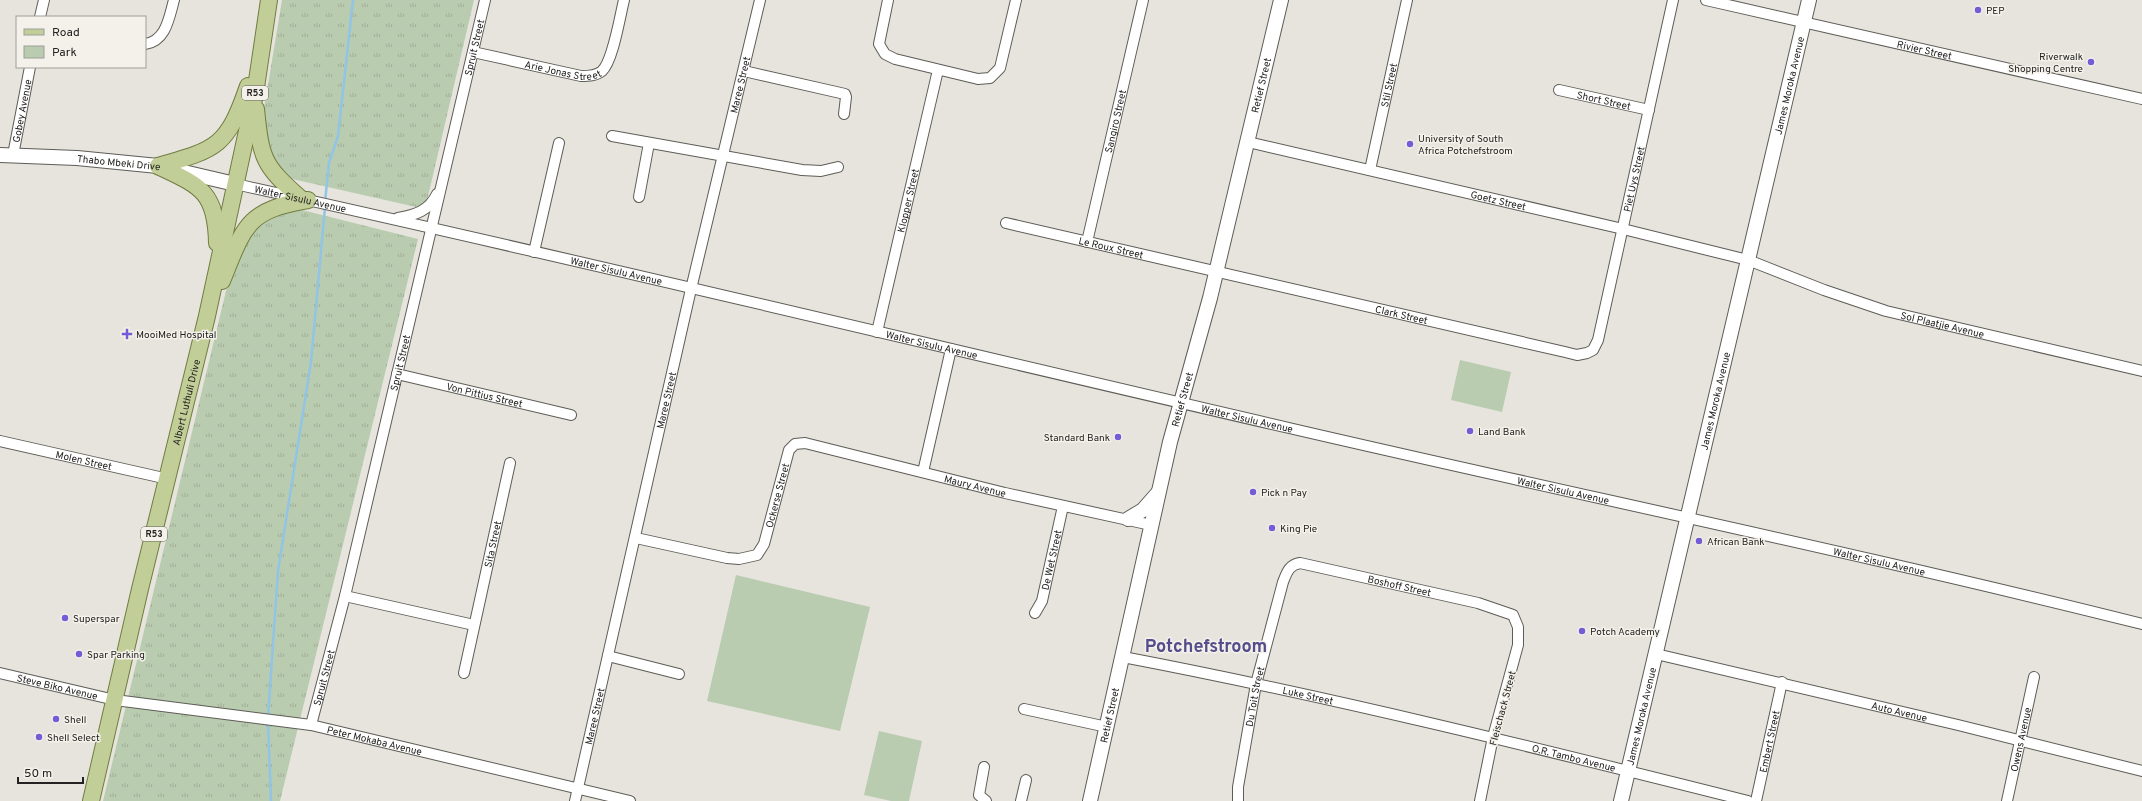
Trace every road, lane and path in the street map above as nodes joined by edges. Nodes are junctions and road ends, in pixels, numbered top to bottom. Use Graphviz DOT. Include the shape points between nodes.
graph roads {
  1 [pos="44,0"];
  2 [pos="174,0"];
  3 [pos="269,0"];
  4 [pos="485,0"];
  5 [pos="624,0"];
  6 [pos="760,0"];
  7 [pos="888,0"];
  8 [pos="1016,0"];
  9 [pos="1143,0"];
  10 [pos="1281,0"];
  11 [pos="1408,0"];
  12 [pos="1673,0"];
  13 [pos="1706,0"];
  14 [pos="1810,0"];
  15 [pos="40,16"];
  16 [pos="1804,22"];
  17 [pos="146,44"];
  18 [pos="261,47"];
  19 [pos="473,52"];
  20 [pos="30,68"];
  21 [pos="938,70"];
  22 [pos="744,71"];
  23 [pos="1559,90"];
  24 [pos="255,94"];
  25 [pos="2142,99"];
  26 [pos="1649,110"];
  27 [pos="844,114"];
  28 [pos="612,136"];
  29 [pos="649,142"];
  30 [pos="1248,142"];
  31 [pos="559,143"];
  32 [pos="6,155"];
  33 [pos="724,156"];
  34 [pos="158,166"];
  35 [pos="838,167"];
  36 [pos="1370,170"];
  37 [pos="235,184"];
  38 [pos="440,186"];
  39 [pos="639,197"];
  40 [pos="308,200"];
  41 [pos="392,219"];
  42 [pos="1006,223"];
  43 [pos="433,228"];
  44 [pos="1623,229"];
  45 [pos="1087,242"];
  46 [pos="534,252"];
  47 [pos="1748,260"];
  48 [pos="218,266"];
  49 [pos="1216,272"];
  50 [pos="691,289"];
  51 [pos="207,316"];
  52 [pos="877,332"];
  53 [pos="951,348"];
  54 [pos="1587,353"];
  55 [pos="2142,371"];
  56 [pos="397,374"];
  57 [pos="1180,403"];
  58 [pos="571,415"];
  59 [pos="0,441"];
  60 [pos="510,463"];
  61 [pos="923,472"];
  62 [pos="168,479"];
  63 [pos="1158,492"];
  64 [pos="1063,506"];
  65 [pos="1128,519"];
  66 [pos="1687,519"];
  67 [pos="1151,525"];
  68 [pos="636,538"];
  69 [pos="1287,571"];
  70 [pos="345,596"];
  71 [pos="1034,613"];
  72 [pos="1514,615"];
  73 [pos="2142,624"];
  74 [pos="474,626"];
  75 [pos="1656,654"];
  76 [pos="608,656"];
  77 [pos="1123,657"];
  78 [pos="0,673"];
  79 [pos="464,673"];
  80 [pos="679,674"];
  81 [pos="2034,677"];
  82 [pos="1782,682"];
  83 [pos="1256,684"];
  84 [pos="115,700"];
  85 [pos="1024,709"];
  86 [pos="311,725"];
  87 [pos="1107,727"];
  88 [pos="1493,737"];
  89 [pos="2020,741"];
  90 [pos="984,767"];
  91 [pos="1628,771"];
  92 [pos="2142,771"];
  93 [pos="1026,780"];
  94 [pos="578,788"];
  95 [pos="91,801"];
  96 [pos="575,801"];
  97 [pos="630,801"];
  98 [pos="986,801"];
  99 [pos="1021,801"];
  100 [pos="1090,801"];
  101 [pos="1238,801"];
  102 [pos="1480,801"];
  103 [pos="1621,801"];
  104 [pos="1748,801"];
  105 [pos="1756,801"];
  106 [pos="2007,801"];
  1 -- 15 [label="street"];
  2 -- 17 [label="street" via="164,32 159,39"];
  3 -- 18 [label="main road, Albert Luthuli Drive / R53"];
  4 -- 19 [label="street, Spruit Street"];
  5 -- 19 [label="street, Arie Jonas Street" via="606,66 593,76 581,76"];
  6 -- 22 [label="street, Maree Street"];
  7 -- 21 [label="street" via="880,34 881,50 895,59"];
  8 -- 21 [label="street" via="1002,62 996,74 990,78 978,79"];
  9 -- 45 [label="street, Sangiro Street"];
  10 -- 30 [label="street, Retief Street"];
  11 -- 36 [label="street, Stil Street"];
  12 -- 26 [label="street, Piet Uys Street"];
  13 -- 16 [label="street, Rivier Street"];
  14 -- 16 [label="street, James Moroka Avenue"];
  16 -- 25 [label="street, Rivier Street"];
  16 -- 47 [label="street, James Moroka Avenue"];
  18 -- 24 [label="main road, Albert Luthuli Drive / R53"];
  18 -- 34 [label="main road" via="234,124 220,142 195,156"];
  19 -- 38 [label="street, Spruit Street"];
  20 -- 32 [label="street, Gobey Avenue"];
  21 -- 52 [label="street, Klopper Street"];
  22 -- 27 [label="street" via="845,94"];
  22 -- 33 [label="street, Maree Street"];
  23 -- 26 [label="street, Short Street"];
  24 -- 37 [label="main road, Albert Luthuli Drive / R53"];
  24 -- 40 [label="main road" via="264,159 281,181"];
  26 -- 44 [label="street, Piet Uys Street"];
  28 -- 29 [label="street"];
  29 -- 33 [label="street"];
  29 -- 39 [label="street"];
  30 -- 36 [label="street, Goetz Street"];
  30 -- 49 [label="street, Retief Street"];
  31 -- 46 [label="street"];
  32 -- 34 [label="street, Thabo Mbeki Drive" via="76,158"];
  33 -- 35 [label="street" via="802,170 821,171"];
  33 -- 50 [label="street, Maree Street"];
  34 -- 37 [label="street, Thabo Mbeki Drive"];
  34 -- 48 [label="main road" via="195,184 210,201 217,234"];
  36 -- 44 [label="street, Goetz Street"];
  37 -- 40 [label="street, Walter Sisulu Avenue"];
  37 -- 48 [label="main road, Albert Luthuli Drive / R53"];
  38 -- 41 [label="street" via="433,203 424,210"];
  38 -- 43 [label="street, Spruit Street"];
  40 -- 41 [label="street, Walter Sisulu Avenue"];
  40 -- 51 [label="main road" via="276,207 252,220 236,247"];
  41 -- 43 [label="street, Walter Sisulu Avenue"];
  42 -- 45 [label="street, Le Roux Street"];
  43 -- 46 [label="street, Walter Sisulu Avenue"];
  43 -- 56 [label="street, Spruit Street"];
  44 -- 47 [label="street, Goetz Street"];
  44 -- 54 [label="street, Piet Uys Street" via="1598,340 1593,350"];
  45 -- 49 [label="street, Le Roux Street"];
  46 -- 50 [label="street, Walter Sisulu Avenue"];
  47 -- 55 [label="street, Sol Plaatjie Avenue" via="1886,311"];
  47 -- 66 [label="street, James Moroka Avenue"];
  48 -- 51 [label="main road, Albert Luthuli Drive / R53"];
  49 -- 54 [label="street, Clark Street" via="1565,352"];
  49 -- 57 [label="street, Retief Street"];
  50 -- 52 [label="street, Walter Sisulu Avenue"];
  50 -- 68 [label="street, Maree Street"];
  51 -- 62 [label="main road, Albert Luthuli Drive / R53"];
  52 -- 53 [label="street, Walter Sisulu Avenue"];
  53 -- 57 [label="street, Walter Sisulu Avenue"];
  53 -- 61 [label="street"];
  56 -- 58 [label="street, Von Pittius Street"];
  56 -- 70 [label="street, Spruit Street"];
  57 -- 63 [label="street, Retief Street"];
  57 -- 66 [label="street, Walter Sisulu Avenue"];
  59 -- 62 [label="street, Molen Street"];
  60 -- 74 [label="street, Sita Street"];
  61 -- 64 [label="street, Maury Avenue"];
  61 -- 68 [label="street, Ockerse Street" via="805,444 795,444 786,457 764,544 757,555 739,559 727,558"];
  62 -- 84 [label="main road, Albert Luthuli Drive / R53"];
  63 -- 65 [label="street" via="1143,510"];
  63 -- 67 [label="street, Retief Street"];
  64 -- 65 [label="street, Maury Avenue"];
  64 -- 71 [label="street, De Wet Street" via="1042,601"];
  65 -- 67 [label="street, Maury Avenue"];
  66 -- 73 [label="street, Walter Sisulu Avenue" via="1888,563"];
  66 -- 75 [label="street, James Moroka Avenue"];
  67 -- 77 [label="street, Retief Street"];
  68 -- 76 [label="street, Maree Street"];
  69 -- 72 [label="street, Boshoff Street" via="1294,564 1306,563 1478,603"];
  69 -- 83 [label="street, Du Toit Street"];
  70 -- 74 [label="street"];
  70 -- 86 [label="street, Spruit Street"];
  72 -- 88 [label="street, Fleischack Street" via="1518,627 1518,645"];
  74 -- 79 [label="street, Sita Street"];
  75 -- 82 [label="street, Auto Avenue"];
  75 -- 91 [label="street, James Moroka Avenue"];
  76 -- 80 [label="street"];
  76 -- 94 [label="street, Maree Street"];
  77 -- 83 [label="street, Luke Street"];
  77 -- 87 [label="street, Retief Street"];
  78 -- 84 [label="street, Steve Biko Avenue"];
  81 -- 89 [label="street, Owens Avenue"];
  82 -- 89 [label="street, Auto Avenue"];
  82 -- 105 [label="street, Embert Street"];
  83 -- 88 [label="street, Luke Street"];
  83 -- 101 [label="street, Du Toit Street" via="1238,787"];
  84 -- 86 [label="street, Peter Mokaba Avenue"];
  84 -- 95 [label="main road, Albert Luthuli Drive / R53"];
  85 -- 87 [label="street"];
  86 -- 94 [label="street, Peter Mokaba Avenue"];
  87 -- 100 [label="street, Retief Street"];
  88 -- 91 [label="street, O.R. Tambo Avenue"];
  88 -- 102 [label="street, Fleischack Street"];
  89 -- 92 [label="street, Auto Avenue"];
  89 -- 106 [label="street, Owens Avenue"];
  90 -- 98 [label="street" via="979,795"];
  91 -- 103 [label="street, James Moroka Avenue"];
  91 -- 104 [label="street, O.R. Tambo Avenue"];
  93 -- 99 [label="street"];
  94 -- 96 [label="street, Maree Street"];
  94 -- 97 [label="street, Peter Mokaba Avenue"];
}
